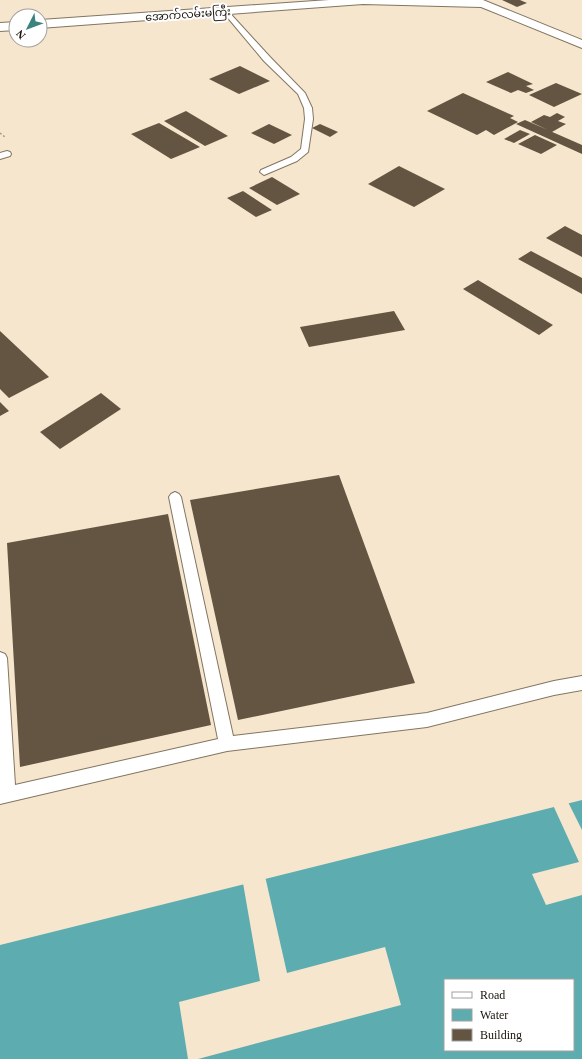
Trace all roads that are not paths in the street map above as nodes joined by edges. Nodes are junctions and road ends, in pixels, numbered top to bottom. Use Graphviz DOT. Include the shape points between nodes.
graph roads {
  1 [pos="325,2"];
  2 [pos="477,2"];
  3 [pos="225,12"];
  4 [pos="48,23"];
  5 [pos="582,45"];
  6 [pos="264,172"];
  7 [pos="175,497"];
  8 [pos="0,658"];
  9 [pos="582,683"];
  10 [pos="227,744"];
  11 [pos="4,795"];
  1 -- 2 [label="main road, အောက်လမ်းမကြီး"];
  1 -- 3 [label="main road, အောက်လမ်းမကြီး"];
  2 -- 5 [label="main road"];
  3 -- 4 [label="main road, အောက်လမ်းမကြီး"];
  3 -- 6 [label="lane" via="301,93 308,108 305,150 294,159"];
  7 -- 10 [label="lane"];
  8 -- 11 [label="lane"];
  9 -- 10 [label="lane" via="427,720"];
  10 -- 11 [label="lane"];
}
